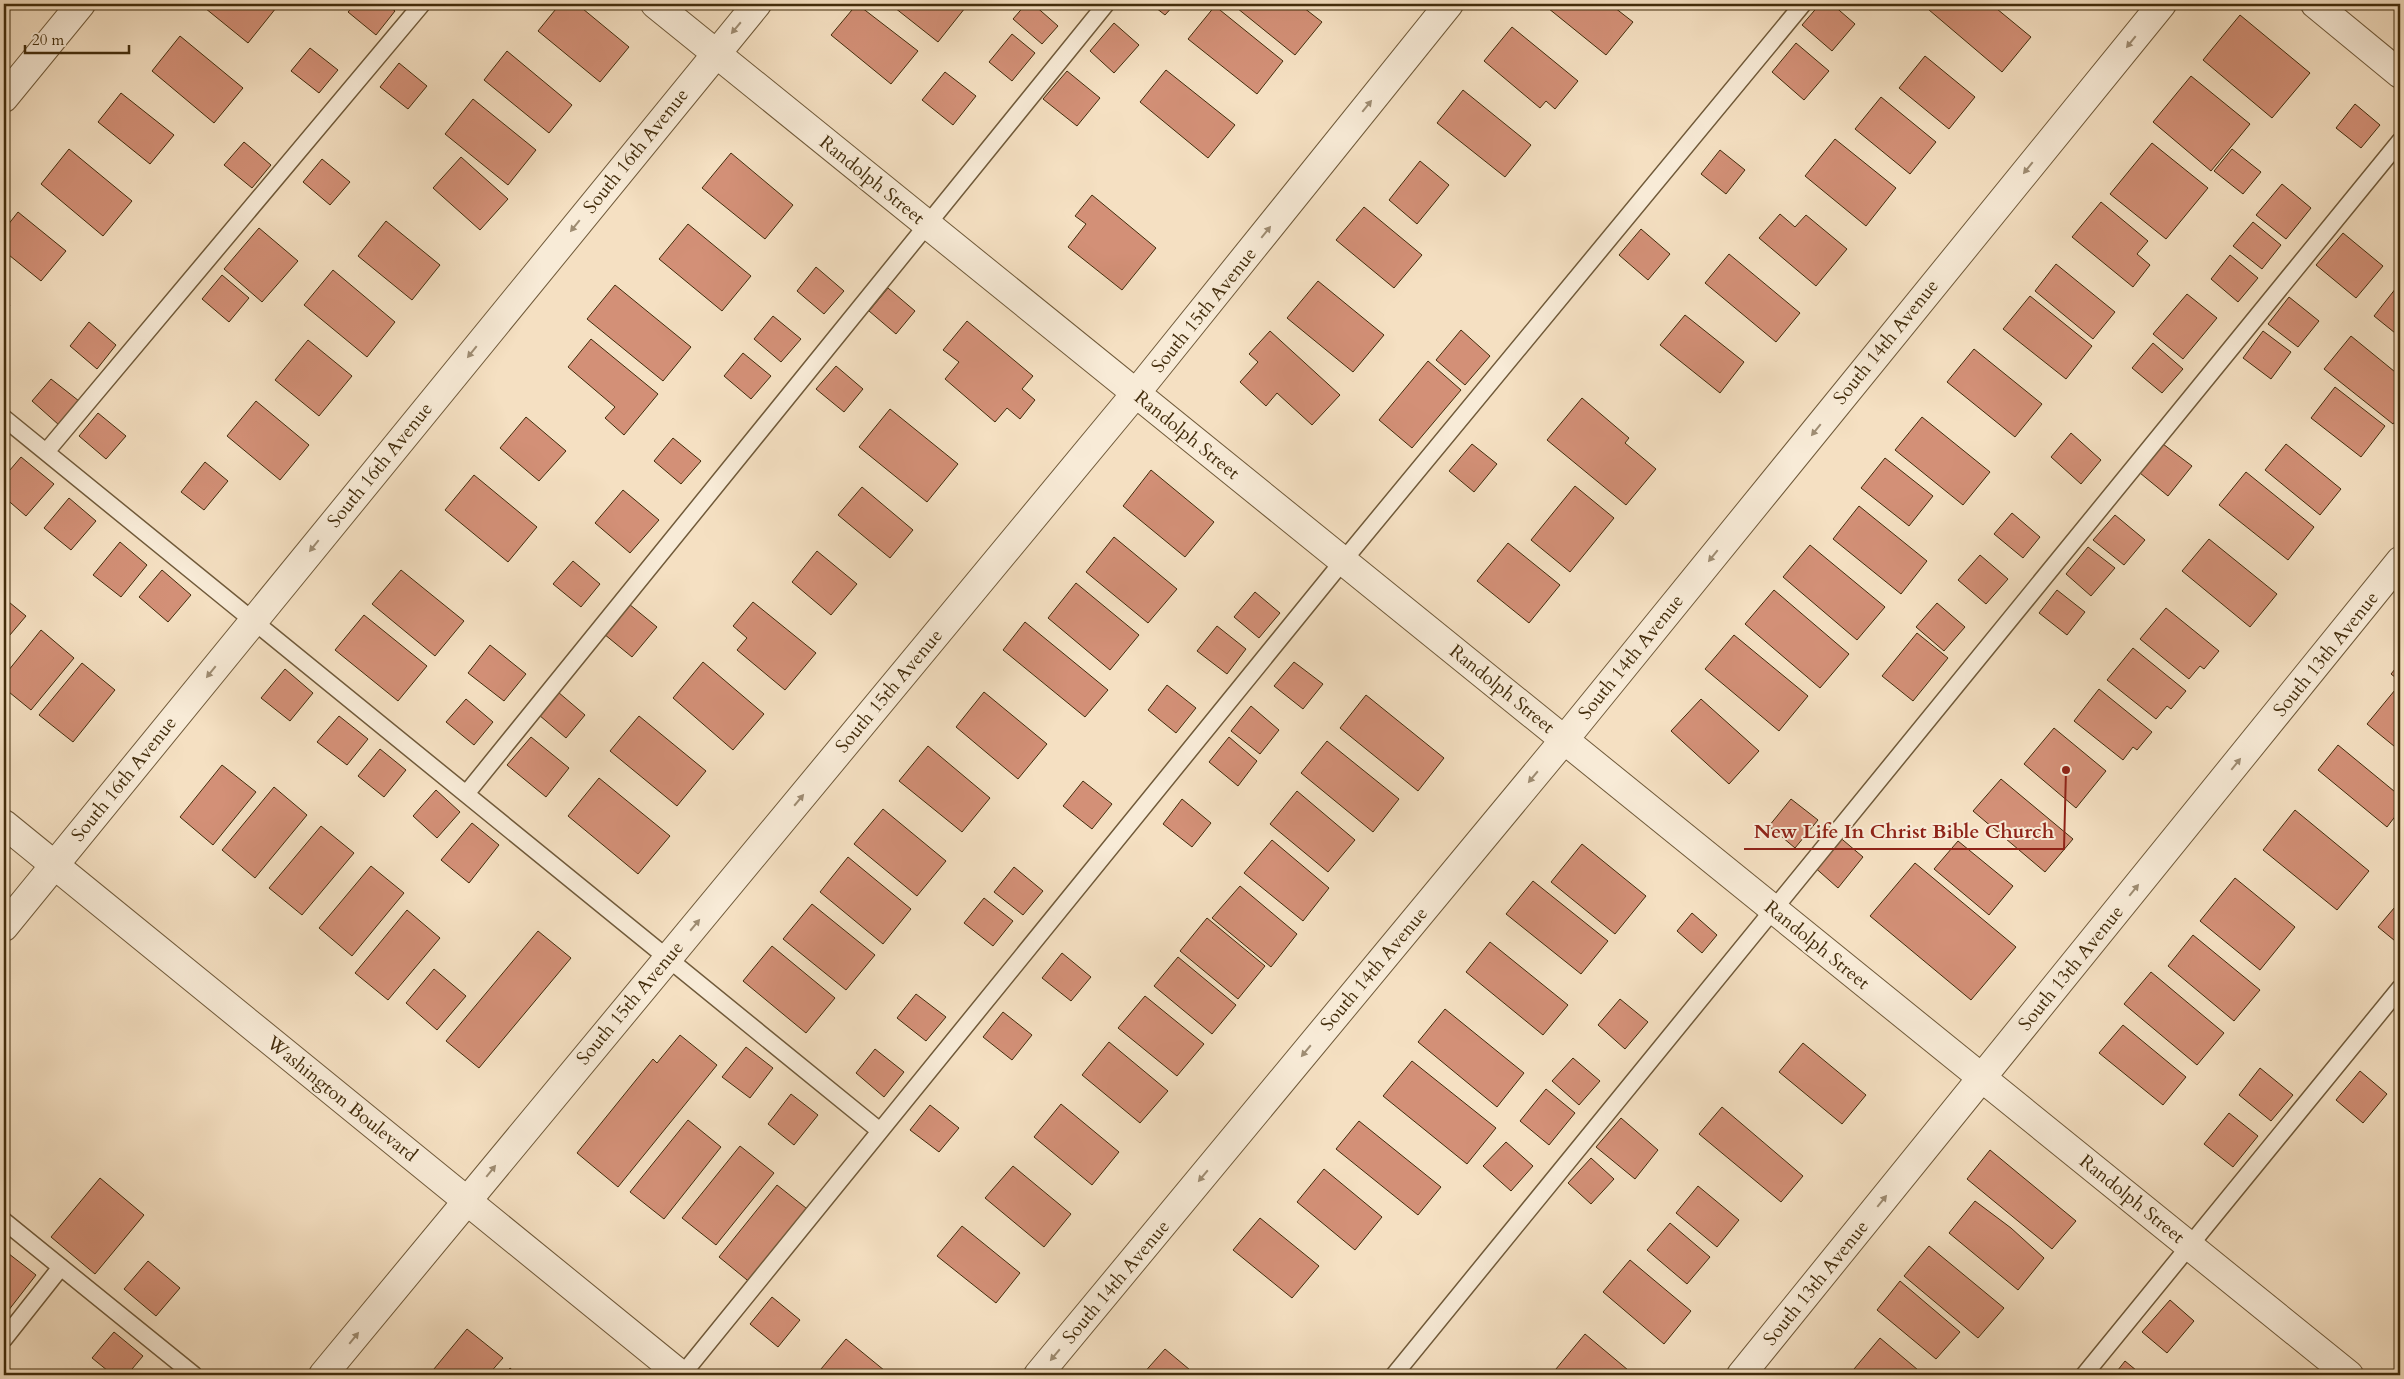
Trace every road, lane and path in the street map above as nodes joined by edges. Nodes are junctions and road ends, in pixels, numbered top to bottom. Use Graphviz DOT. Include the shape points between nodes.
graph roads {
  1 [pos="81,4"];
  2 [pos="422,4"];
  3 [pos="655,4"];
  4 [pos="757,4"];
  5 [pos="1106,4"];
  6 [pos="1449,4"];
  7 [pos="1803,4"];
  8 [pos="2162,4"];
  9 [pos="2315,4"];
  10 [pos="716,53"];
  11 [pos="2400,74"];
  12 [pos="4,98"];
  13 [pos="2400,141"];
  14 [pos="927,224"];
  15 [pos="1136,393"];
  16 [pos="4,418"];
  17 [pos="46,452"];
  18 [pos="1343,561"];
  19 [pos="2400,561"];
  20 [pos="254,620"];
  21 [pos="1564,740"];
  22 [pos="466,794"];
  23 [pos="4,824"];
  24 [pos="54,865"];
  25 [pos="1774,910"];
  26 [pos="4,926"];
  27 [pos="668,958"];
  28 [pos="2400,988"];
  29 [pos="1982,1078"];
  30 [pos="880,1130"];
  31 [pos="467,1200"];
  32 [pos="4,1220"];
  33 [pos="2189,1246"];
  34 [pos="61,1267"];
  35 [pos="4,1339"];
  36 [pos="194,1375"];
  37 [pos="324,1375"];
  38 [pos="681,1375"];
  39 [pos="1038,1375"];
  40 [pos="1394,1375"];
  41 [pos="1741,1375"];
  42 [pos="2084,1375"];
  43 [pos="2349,1375"];
  1 -- 12 [label="street"];
  2 -- 17 [label="lane"];
  3 -- 10 [label="street, Randolph Street"];
  4 -- 10 [label="street, South 16th Avenue, one-way"];
  5 -- 14 [label="lane"];
  15 -- 6 [label="street, South 15th Avenue, one-way"];
  7 -- 18 [label="lane"];
  8 -- 21 [label="street, South 14th Avenue, one-way"];
  9 -- 11 [label="street"];
  10 -- 14 [label="street, Randolph Street"];
  10 -- 20 [label="street, South 16th Avenue, one-way"];
  13 -- 25 [label="lane"];
  14 -- 15 [label="street, Randolph Street"];
  14 -- 22 [label="lane"];
  15 -- 18 [label="street, Randolph Street"];
  27 -- 15 [label="street, South 15th Avenue, one-way"];
  16 -- 17 [label="lane"];
  17 -- 20 [label="lane"];
  18 -- 21 [label="street, Randolph Street"];
  18 -- 30 [label="lane"];
  29 -- 19 [label="street, South 13th Avenue, one-way"];
  20 -- 22 [label="lane"];
  20 -- 24 [label="street, South 16th Avenue, one-way"];
  21 -- 25 [label="street, Randolph Street"];
  21 -- 39 [label="street, South 14th Avenue, one-way"];
  22 -- 27 [label="lane"];
  23 -- 24 [label="street, Washington Boulevard"];
  24 -- 26 [label="street, South 16th Avenue"];
  24 -- 31 [label="street, Washington Boulevard"];
  25 -- 29 [label="street, Randolph Street"];
  25 -- 40 [label="lane"];
  27 -- 30 [label="lane"];
  31 -- 27 [label="street, South 15th Avenue, one-way"];
  28 -- 33 [label="lane"];
  29 -- 33 [label="street, Randolph Street"];
  41 -- 29 [label="street, South 13th Avenue, one-way"];
  30 -- 38 [label="lane"];
  37 -- 31 [label="street, South 15th Avenue, one-way"];
  31 -- 38 [label="street, Washington Boulevard"];
  32 -- 34 [label="lane"];
  33 -- 42 [label="lane"];
  33 -- 43 [label="street, Randolph Street"];
  34 -- 35 [label="lane"];
  34 -- 36 [label="lane"];
}
